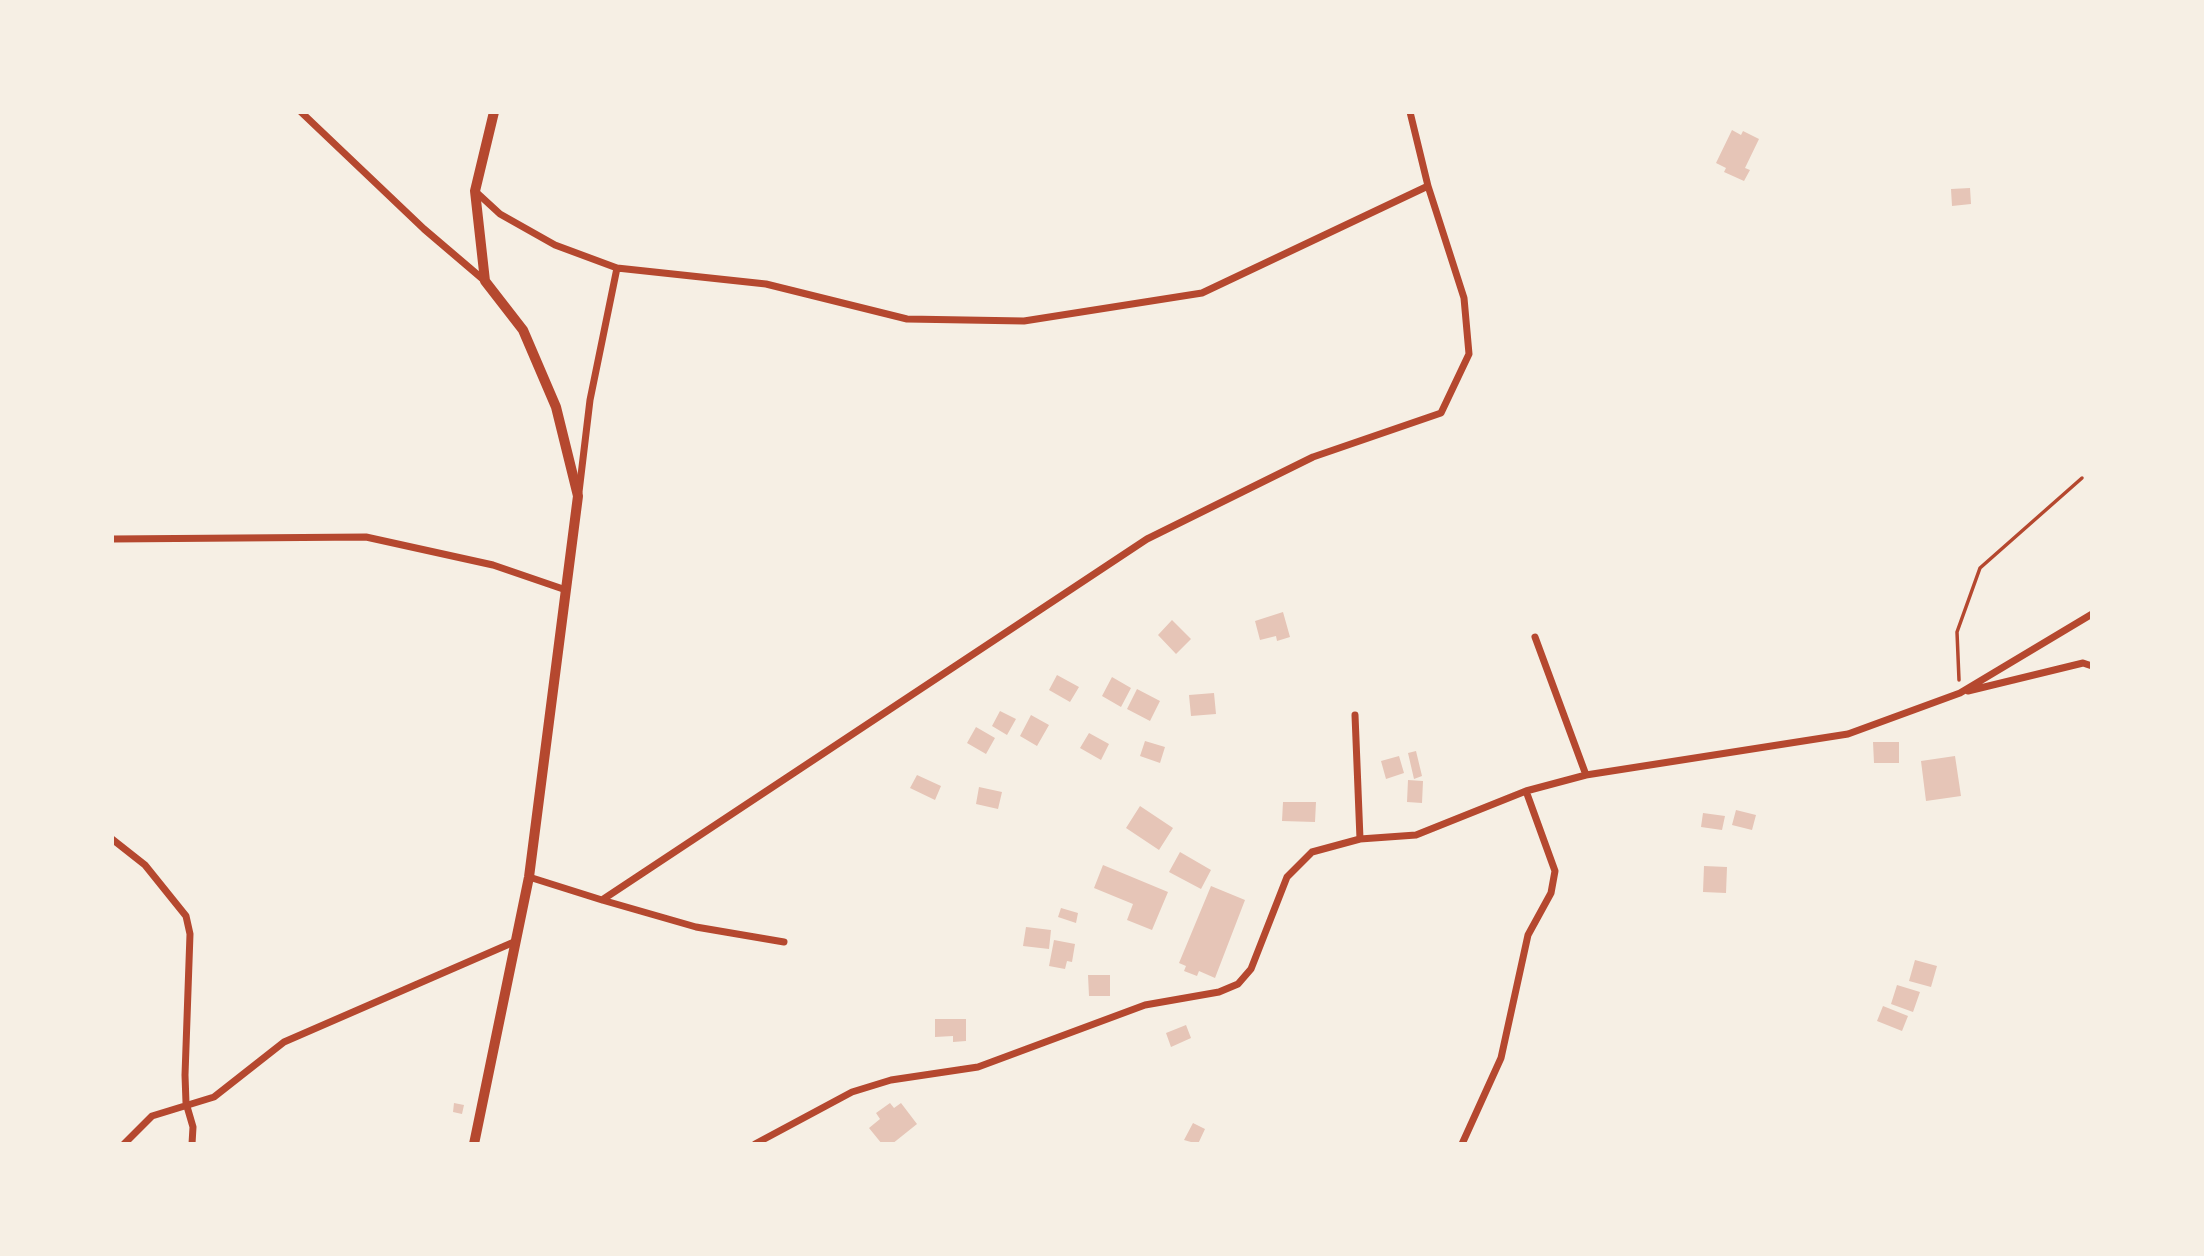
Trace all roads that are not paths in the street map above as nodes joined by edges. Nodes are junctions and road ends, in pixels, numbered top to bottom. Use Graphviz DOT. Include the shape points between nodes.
graph roads {
  1 [pos="301,112"];
  2 [pos="494,112"];
  3 [pos="1410,112"];
  4 [pos="1428,186"];
  5 [pos="475,191"];
  6 [pos="617,268"];
  7 [pos="485,281"];
  8 [pos="578,496"];
  9 [pos="112,539"];
  10 [pos="566,590"];
  11 [pos="2092,614"];
  12 [pos="1535,637"];
  13 [pos="2092,666"];
  14 [pos="1960,693"];
  15 [pos="1355,715"];
  16 [pos="1586,775"];
  17 [pos="1526,791"];
  18 [pos="112,839"];
  19 [pos="1360,839"];
  20 [pos="529,877"];
  21 [pos="602,900"];
  22 [pos="514,942"];
  23 [pos="784,942"];
  24 [pos="187,1103"];
  25 [pos="124,1144"];
  26 [pos="192,1144"];
  27 [pos="474,1144"];
  28 [pos="755,1144"];
  29 [pos="1462,1144"];
  1 -- 7 [label="street"];
  2 -- 5 [label="street"];
  3 -- 4 [label="street"];
  4 -- 6 [label="street" via="1202,293 1024,321 908,318 766,284"];
  4 -- 21 [label="street" via="1464,298 1469,354 1441,413 1313,457 1147,539"];
  5 -- 6 [label="street" via="500,214 555,245"];
  5 -- 7 [label="street"];
  6 -- 8 [label="street" via="590,400"];
  7 -- 8 [label="street" via="523,330 556,407"];
  8 -- 10 [label="street"];
  9 -- 10 [label="street" via="366,537 493,565"];
  10 -- 20 [label="street"];
  11 -- 14 [label="street"];
  12 -- 16 [label="street"];
  13 -- 14 [label="street" via="2083,663"];
  14 -- 16 [label="street" via="1848,734"];
  15 -- 19 [label="street"];
  16 -- 17 [label="street"];
  17 -- 19 [label="street" via="1416,835"];
  17 -- 29 [label="street" via="1555,871 1551,893 1528,935 1501,1058"];
  18 -- 24 [label="street" via="145,866 186,916 190,934"];
  19 -- 28 [label="street" via="1312,852 1287,877 1251,969 1238,984 1219,992 1145,1005 978,1066 891,1080 852,1092"];
  20 -- 21 [label="street"];
  20 -- 22 [label="street"];
  21 -- 23 [label="street" via="696,927"];
  22 -- 24 [label="street" via="284,1042 214,1097"];
  22 -- 27 [label="street"];
  24 -- 25 [label="street" via="152,1116"];
  24 -- 26 [label="street"];
}
